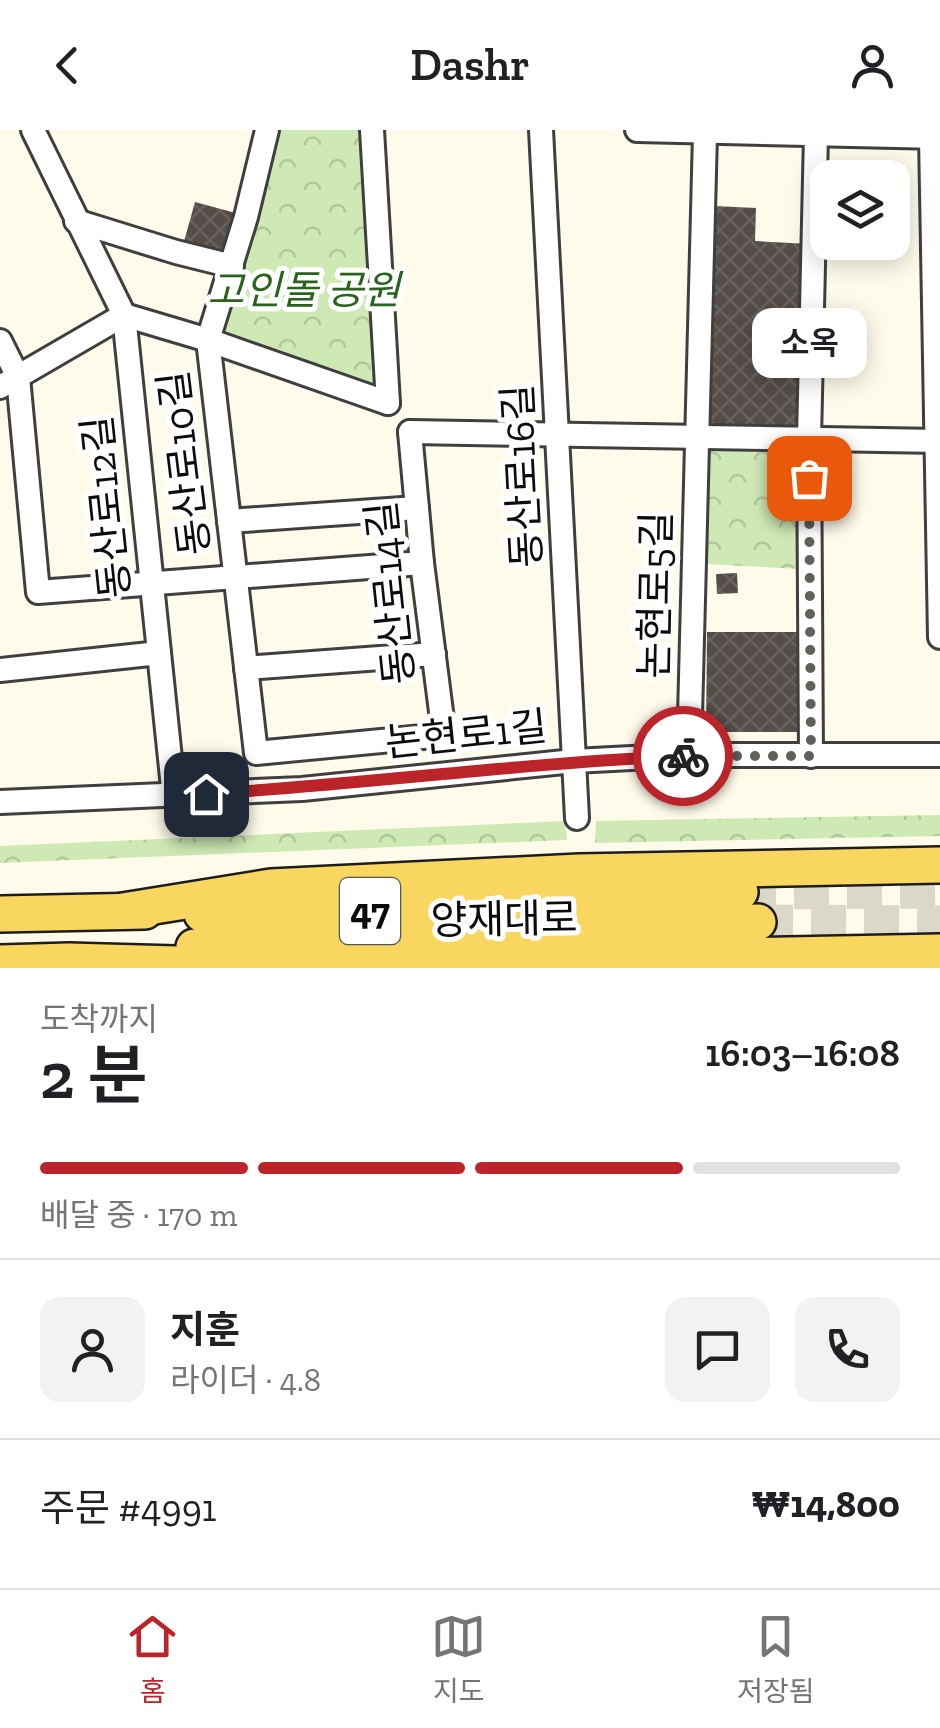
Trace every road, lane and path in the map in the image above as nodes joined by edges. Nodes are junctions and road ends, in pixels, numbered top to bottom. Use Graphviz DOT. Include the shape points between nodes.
graph roads {
  1 [pos="33,130"];
  2 [pos="268,130"];
  3 [pos="372,130"];
  4 [pos="541,130"];
  5 [pos="637,130"];
  6 [pos="705,134"];
  7 [pos="816,135"];
  8 [pos="935,137"];
  9 [pos="76,221"];
  10 [pos="232,266"];
  11 [pos="124,315"];
  12 [pos="208,340"];
  13 [pos="0,341"];
  14 [pos="9,382"];
  15 [pos="388,402"];
  16 [pos="410,432"];
  17 [pos="558,434"];
  18 [pos="696,437"];
  19 [pos="809,439"];
  20 [pos="939,441"];
  21 [pos="417,508"];
  22 [pos="229,521"];
  23 [pos="422,563"];
  24 [pos="236,577"];
  25 [pos="152,584"];
  26 [pos="940,637"];
  27 [pos="159,654"];
  28 [pos="434,654"];
  29 [pos="246,668"];
  30 [pos="0,670"];
  31 [pos="256,752"];
  32 [pos="689,755"];
  33 [pos="940,755"];
  34 [pos="811,756"];
  35 [pos="574,761"];
  36 [pos="174,796"];
  37 [pos="0,802"];
  38 [pos="577,818"];
  39 [pos="940,866"];
  40 [pos="123,911"];
  41 [pos="0,914"];
  42 [pos="940,952"];
  43 [pos="69,961"];
  44 [pos="0,963"];
  1 -- 9 [label="street, 동산로12길"];
  2 -- 10 [label="street"];
  3 -- 15 [label="street"];
  4 -- 17 [label="street, 동산로16길"];
  5 -- 6 [label="street"];
  6 -- 7 [label="street"];
  6 -- 18 [label="street, 논현로5길"];
  7 -- 8 [label="street"];
  7 -- 19 [label="street"];
  8 -- 20 [label="street"];
  9 -- 10 [label="street"];
  9 -- 11 [label="street, 동산로12길"];
  10 -- 12 [label="street"];
  11 -- 12 [label="street"];
  11 -- 14 [label="street"];
  11 -- 25 [label="street, 동산로12길"];
  12 -- 15 [label="street"];
  12 -- 22 [label="street, 동산로10길"];
  13 -- 14 [label="street, 동산로10길"];
  14 -- 25 [label="street, 동산로10길" via="38,592"];
  15 -- 16 [label="street"];
  16 -- 17 [label="street"];
  16 -- 21 [label="street, 동산로14길"];
  17 -- 18 [label="street"];
  17 -- 35 [label="street, 동산로16길"];
  18 -- 19 [label="street"];
  18 -- 32 [label="street, 논현로5길"];
  19 -- 20 [label="street"];
  19 -- 34 [label="street"];
  20 -- 26 [label="street"];
  21 -- 22 [label="street"];
  21 -- 23 [label="street, 동산로14길"];
  22 -- 24 [label="street, 동산로10길"];
  23 -- 24 [label="street, 동산로10길"];
  23 -- 28 [label="street, 동산로14길"];
  24 -- 25 [label="street, 동산로10길"];
  24 -- 29 [label="street, 동산로10길"];
  25 -- 27 [label="street, 동산로12길"];
  27 -- 30 [label="street"];
  27 -- 36 [label="street, 동산로12길"];
  28 -- 29 [label="street"];
  28 -- 31 [label="street, 동산로14길" via="444,736"];
  29 -- 31 [label="street, 동산로10길"];
  32 -- 34 [label="street, 논현로1길"];
  32 -- 35 [label="street, 논현로1길"];
  33 -- 34 [label="street, 논현로1길"];
  35 -- 36 [label="street, 논현로1길"];
  35 -- 38 [label="street, 동산로16길"];
  36 -- 37 [label="street, 논현로1길"];
  39 -- 40 [label="main road, 양재대로" via="579,872 271,887"];
  40 -- 41 [label="main road, 양재대로 / 47"];
  40 -- 43 [label="main road, 양재대로 / 47" via="274,916 749,907 235,942"];
  42 -- 43 [label="main road, 양재대로 / 47" via="248,966"];
  43 -- 44 [label="main road, 양재대로 / 47"];
}
